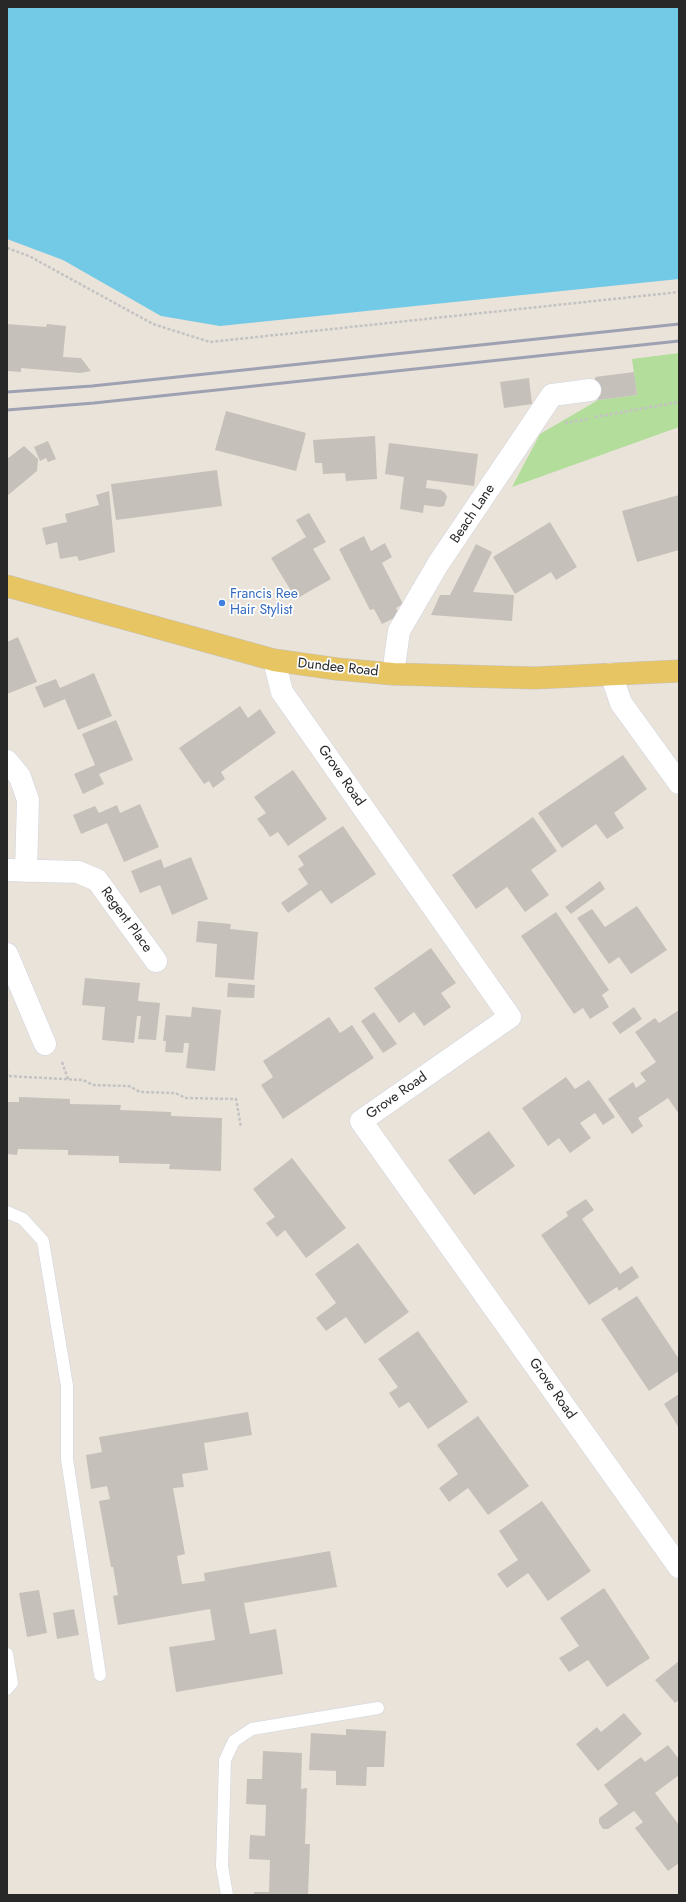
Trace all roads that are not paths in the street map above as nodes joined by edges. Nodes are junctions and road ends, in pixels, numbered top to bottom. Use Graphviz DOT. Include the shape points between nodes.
graph roads {
  1 [pos="590,390"];
  2 [pos="7,586"];
  3 [pos="274,660"];
  4 [pos="679,670"];
  5 [pos="393,674"];
  6 [pos="611,674"];
  7 [pos="7,761"];
  8 [pos="679,783"];
  9 [pos="17,870"];
  10 [pos="7,954"];
  11 [pos="156,961"];
  12 [pos="45,1044"];
  13 [pos="7,1212"];
  14 [pos="679,1567"];
  15 [pos="7,1654"];
  16 [pos="100,1675"];
  17 [pos="7,1689"];
  18 [pos="378,1708"];
  19 [pos="227,1895"];
  1 -- 5 [label="street, Beach Lane" via="552,394 438,564 399,631"];
  2 -- 3 [label="main road, Dundee Road"];
  3 -- 5 [label="main road, Dundee Road"];
  3 -- 14 [label="street, Grove Road" via="282,692 510,1017 361,1121"];
  4 -- 6 [label="main road, Dundee Road"];
  5 -- 6 [label="main road, Dundee Road" via="535,678"];
  6 -- 8 [label="street" via="621,703"];
  7 -- 9 [label="street, Regent Place" via="20,777 28,800"];
  9 -- 11 [label="street, Regent Place" via="78,872 97,880"];
  10 -- 12 [label="street"];
  13 -- 16 [label="lane" via="23,1219 44,1241 67,1386 67,1459"];
  15 -- 17 [label="lane" via="12,1683"];
  18 -- 19 [label="lane" via="252,1729 234,1741 225,1760 222,1866"];
}
